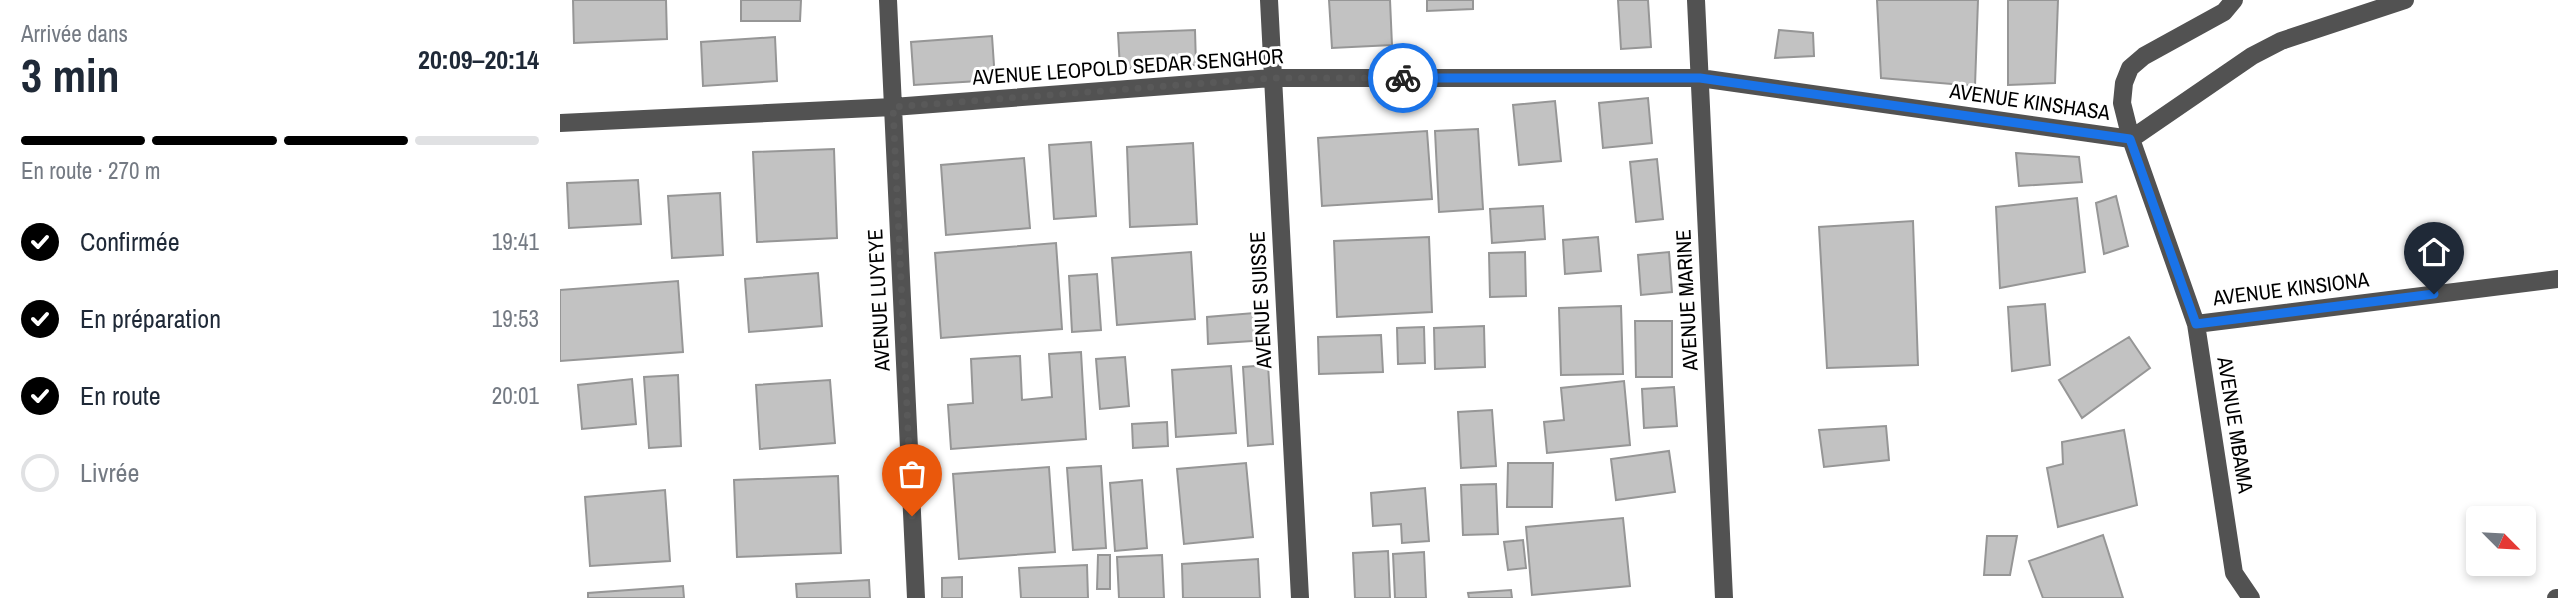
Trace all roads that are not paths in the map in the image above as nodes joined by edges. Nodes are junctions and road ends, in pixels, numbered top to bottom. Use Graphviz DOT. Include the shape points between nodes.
graph roads {
  1 [pos="888,0"];
  2 [pos="1269,0"];
  3 [pos="1696,0"];
  4 [pos="2234,0"];
  5 [pos="2405,0"];
  6 [pos="1272,78"];
  7 [pos="1700,78"];
  8 [pos="893,107"];
  9 [pos="560,122"];
  10 [pos="2130,139"];
  11 [pos="2558,279"];
  12 [pos="2196,324"];
  13 [pos="916,598"];
  14 [pos="1300,598"];
  15 [pos="1724,598"];
  16 [pos="2251,598"];
  1 -- 8 [label="street, AVENUE LUYEYE"];
  2 -- 6 [label="street, AVENUE SUISSE"];
  3 -- 7 [label="street, AVENUE MARINE"];
  4 -- 10 [label="street, AVENUE MBAMA" via="2224,12 2130,68 2122,103"];
  5 -- 10 [label="street, AVENUE KINSHASA" via="2281,41"];
  6 -- 7 [label="street, AVENUE LEOPOLD SEDAR SENGHOR"];
  6 -- 8 [label="street, AVENUE LEOPOLD SEDAR SENGHOR"];
  6 -- 14 [label="street, AVENUE SUISSE"];
  7 -- 10 [label="street, AVENUE KINSHASA"];
  7 -- 15 [label="street, AVENUE MARINE"];
  8 -- 9 [label="street, AVENUE LEOPOLD SEDAR SENGHOR"];
  8 -- 13 [label="street, AVENUE LUYEYE"];
  10 -- 12 [label="street, AVENUE MBAMA"];
  11 -- 12 [label="street, AVENUE KINSIONA"];
  12 -- 16 [label="street, AVENUE MBAMA" via="2234,573"];
}
